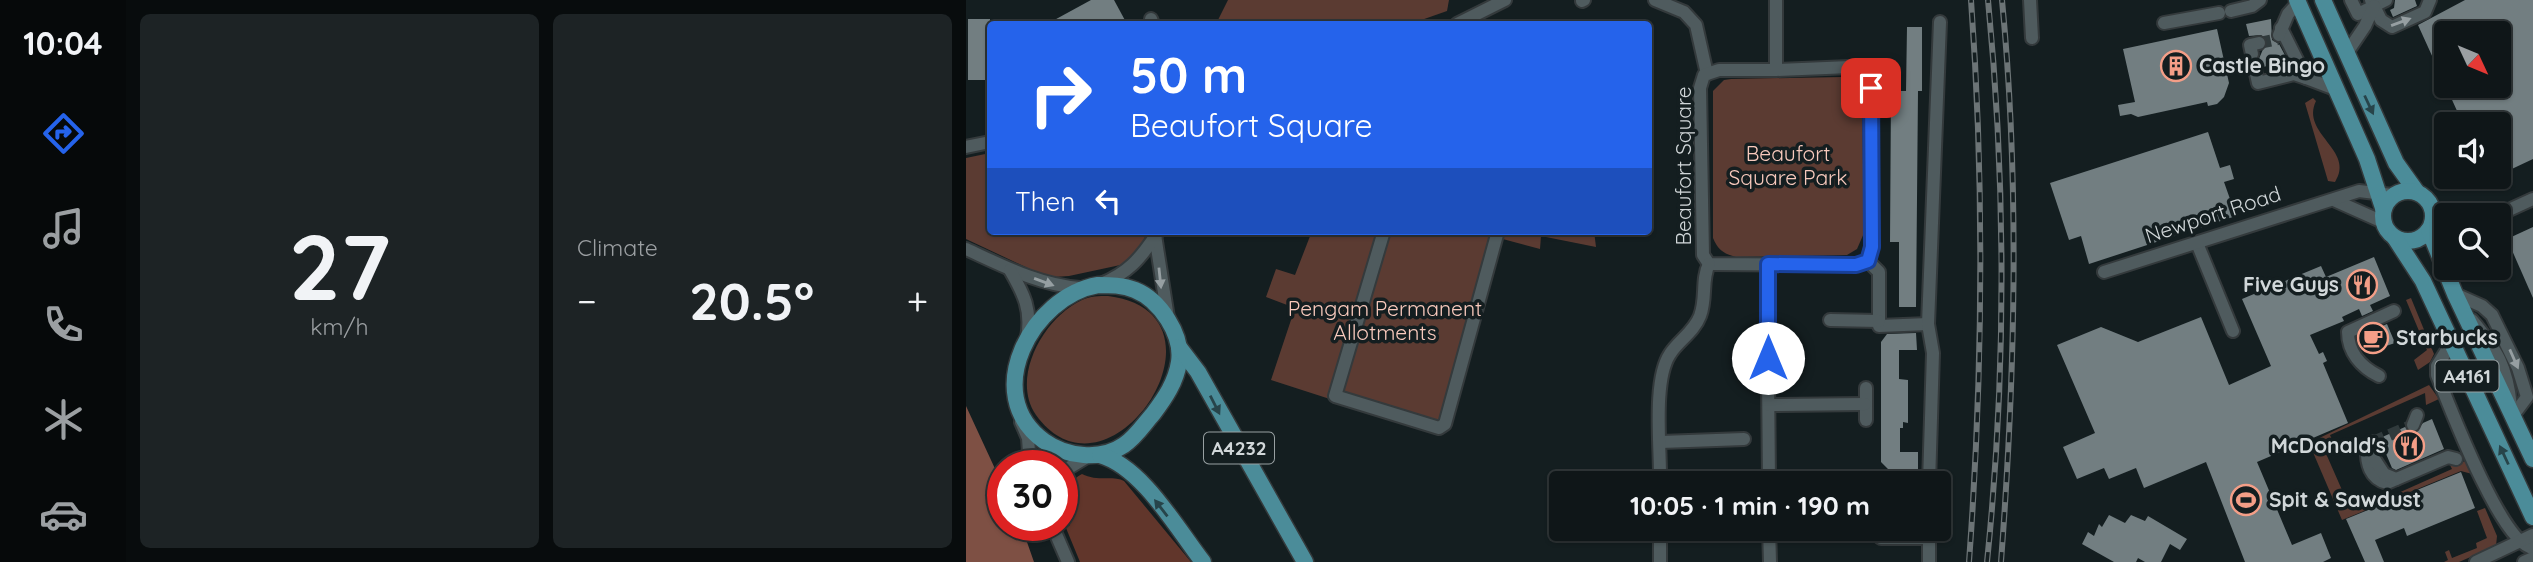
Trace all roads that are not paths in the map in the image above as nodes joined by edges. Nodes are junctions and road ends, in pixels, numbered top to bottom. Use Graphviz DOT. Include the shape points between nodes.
graph roads {
  1 [pos="1506,0"];
  2 [pos="1655,0"];
  3 [pos="1776,0"];
  4 [pos="2030,0"];
  5 [pos="2260,0"];
  6 [pos="2323,0"];
  7 [pos="2351,0"];
  8 [pos="2430,0"];
  9 [pos="2298,1"];
  10 [pos="2369,5"];
  11 [pos="1463,21"];
  12 [pos="1940,22"];
  13 [pos="2164,23"];
  14 [pos="2032,38"];
  15 [pos="2346,54"];
  16 [pos="1776,65"];
  17 [pos="2255,69"];
  18 [pos="1707,74"];
  19 [pos="2306,78"];
  20 [pos="2335,89"];
  21 [pos="987,143"];
  22 [pos="966,147"];
  23 [pos="2416,191"];
  24 [pos="2533,199"];
  25 [pos="2336,201"];
  26 [pos="2384,204"];
  27 [pos="2431,205"];
  28 [pos="2434,208"];
  29 [pos="2511,209"];
  30 [pos="1155,235"];
  31 [pos="1156,235"];
  32 [pos="1383,235"];
  33 [pos="1497,235"];
  34 [pos="2432,236"];
  35 [pos="2395,238"];
  36 [pos="2197,243"];
  37 [pos="966,249"];
  38 [pos="1868,261"];
  39 [pos="1709,264"];
  40 [pos="1768,264"];
  41 [pos="1010,270"];
  42 [pos="2104,272"];
  43 [pos="1098,285"];
  44 [pos="1080,288"];
  45 [pos="2458,300"];
  46 [pos="2394,311"];
  47 [pos="1168,319"];
  48 [pos="1830,320"];
  49 [pos="1879,321"];
  50 [pos="1928,324"];
  51 [pos="2233,331"];
  52 [pos="2452,342"];
  53 [pos="1026,344"];
  54 [pos="1180,347"];
  55 [pos="2379,376"];
  56 [pos="1866,388"];
  57 [pos="1016,398"];
  58 [pos="1769,404"];
  59 [pos="1865,404"];
  60 [pos="2512,417"];
  61 [pos="1866,420"];
  62 [pos="1744,439"];
  63 [pos="1661,442"];
  64 [pos="2370,445"];
  65 [pos="1029,450"];
  66 [pos="2531,453"];
  67 [pos="1095,455"];
  68 [pos="2456,459"];
  69 [pos="1078,464"];
  70 [pos="1660,471"];
  71 [pos="1769,471"];
  72 [pos="1929,471"];
  73 [pos="2533,517"];
  74 [pos="1059,541"];
  75 [pos="1660,541"];
  76 [pos="1769,541"];
  77 [pos="1929,541"];
  78 [pos="2529,542"];
  79 [pos="2533,558"];
  80 [pos="1068,562"];
  81 [pos="1203,562"];
  82 [pos="1305,562"];
  83 [pos="1660,562"];
  84 [pos="1770,562"];
  85 [pos="1929,562"];
  86 [pos="2476,562"];
  87 [pos="2524,562"];
  1 -- 11 [label="street"];
  2 -- 18 [label="street" via="1684,12 1696,25"];
  3 -- 16 [label="street"];
  4 -- 14 [label="street"];
  5 -- 13 [label="street" via="2252,6"];
  6 -- 15 [label="main road"];
  7 -- 10 [label="street"];
  10 -- 8 [label="street, one-way" via="2392,27 2425,12"];
  9 -- 19 [label="street" via="2279,33"];
  9 -- 20 [label="main road, A4161"];
  10 -- 15 [label="street" via="2365,26"];
  12 -- 50 [label="street"];
  15 -- 23 [label="main road, one-way" via="2396,163"];
  16 -- 18 [label="street, Beaufort Square"];
  16 -- 38 [label="street, Beaufort Square" via="1850,67 1866,72 1871,88 1872,247"];
  17 -- 19 [label="street" via="2258,83 2294,74"];
  18 -- 39 [label="street, Beaufort Square" via="1700,88 1703,255"];
  19 -- 20 [label="street"];
  20 -- 26 [label="main road, A4161"];
  21 -- 22 [label="street"];
  23 -- 26 [label="main road" via="2406,190"];
  23 -- 27 [label="main road"];
  24 -- 29 [label="street"];
  25 -- 26 [label="street"];
  25 -- 26 [label="street, Newport Road" via="2359,191"];
  25 -- 36 [label="street, Newport Road"];
  26 -- 35 [label="main road, A4161"];
  27 -- 28 [label="street"];
  27 -- 34 [label="main road, A4161"];
  30 -- 43 [label="street" via="1135,266"];
  31 -- 47 [label="street, one-way"];
  32 -- 33 [label="street" via="1335,396 1439,428 1445,424"];
  34 -- 35 [label="main road" via="2406,242"];
  34 -- 45 [label="main road, A4161"];
  35 -- 52 [label="main road, A4161" via="2423,281"];
  36 -- 42 [label="street, Newport Road"];
  36 -- 51 [label="street"];
  37 -- 41 [label="street"];
  38 -- 40 [label="street, Beaufort Square" via="1856,265"];
  38 -- 49 [label="street" via="1879,272"];
  39 -- 40 [label="street, Beaufort Square"];
  39 -- 63 [label="street" via="1699,320 1669,355 1661,383"];
  40 -- 58 [label="street"];
  41 -- 44 [label="street, one-way" via="1058,286"];
  41 -- 53 [label="street" via="1026,297 1030,317"];
  43 -- 44 [label="main road"];
  43 -- 47 [label="main road" via="1134,289"];
  44 -- 53 [label="main road" via="1066,295"];
  45 -- 60 [label="main road, A4161"];
  45 -- 60 [label="street, one-way" via="2482,306 2503,335 2527,397"];
  46 -- 55 [label="street" via="2348,332 2358,362"];
  47 -- 54 [label="main road"];
  48 -- 49 [label="street"];
  49 -- 50 [label="street" via="1880,326"];
  50 -- 72 [label="street" via="1933,354"];
  73 -- 52 [label="main road, A4161, one-way"];
  52 -- 78 [label="street" via="2437,366 2437,375 2496,509"];
  53 -- 57 [label="main road" via="1015,365"];
  54 -- 67 [label="main road" via="1173,384 1162,402 1133,438"];
  54 -- 82 [label="main road, A4232, one-way"];
  56 -- 59 [label="street"];
  57 -- 65 [label="street"];
  57 -- 67 [label="main road" via="1034,432 1046,442 1060,450"];
  58 -- 59 [label="street"];
  58 -- 71 [label="street"];
  59 -- 61 [label="street"];
  60 -- 66 [label="main road, A4161"];
  62 -- 63 [label="street"];
  63 -- 70 [label="street"];
  64 -- 68 [label="street" via="2367,463 2374,477 2386,482 2448,457"];
  67 -- 69 [label="street"];
  81 -- 67 [label="main road, one-way" via="1131,471 1116,459"];
  74 -- 80 [label="street"];
  75 -- 83 [label="street"];
  76 -- 84 [label="street"];
  77 -- 85 [label="street"];
  78 -- 86 [label="street"];
  79 -- 87 [label="street"];
}
